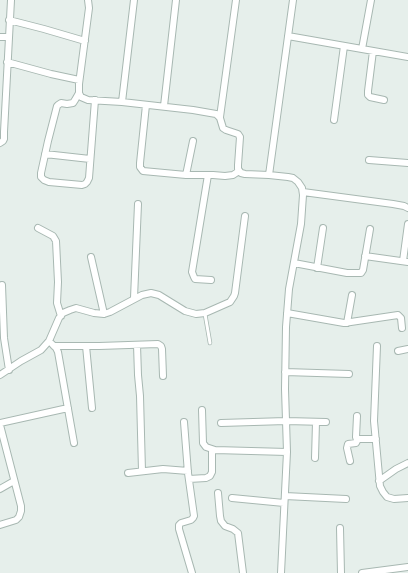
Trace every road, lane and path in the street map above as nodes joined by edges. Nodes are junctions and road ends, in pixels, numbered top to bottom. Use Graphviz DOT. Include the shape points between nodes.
graph roads {
  1 [pos="11,0"];
  2 [pos="88,0"];
  3 [pos="134,0"];
  4 [pos="176,0"];
  5 [pos="236,0"];
  6 [pos="293,0"];
  7 [pos="371,0"];
  8 [pos="10,20"];
  9 [pos="288,36"];
  10 [pos="0,37"];
  11 [pos="8,37"];
  12 [pos="85,41"];
  13 [pos="344,46"];
  14 [pos="362,49"];
  15 [pos="373,51"];
  16 [pos="408,57"];
  17 [pos="7,62"];
  18 [pos="79,80"];
  19 [pos="79,93"];
  20 [pos="3,94"];
  21 [pos="95,100"];
  22 [pos="384,100"];
  23 [pos="122,102"];
  24 [pos="146,105"];
  25 [pos="164,106"];
  26 [pos="220,117"];
  27 [pos="334,120"];
  28 [pos="193,141"];
  29 [pos="0,143"];
  30 [pos="45,154"];
  31 [pos="90,159"];
  32 [pos="369,160"];
  33 [pos="408,163"];
  34 [pos="239,171"];
  35 [pos="186,175"];
  36 [pos="208,175"];
  37 [pos="269,175"];
  38 [pos="303,192"];
  39 [pos="138,204"];
  40 [pos="408,208"];
  41 [pos="245,216"];
  42 [pos="408,224"];
  43 [pos="38,228"];
  44 [pos="323,228"];
  45 [pos="370,229"];
  46 [pos="365,256"];
  47 [pos="91,257"];
  48 [pos="405,261"];
  49 [pos="294,263"];
  50 [pos="317,268"];
  51 [pos="211,280"];
  52 [pos="2,285"];
  53 [pos="352,295"];
  54 [pos="134,298"];
  55 [pos="205,313"];
  56 [pos="287,313"];
  57 [pos="104,314"];
  58 [pos="61,316"];
  59 [pos="347,323"];
  60 [pos="402,328"];
  61 [pos="48,343"];
  62 [pos="210,343"];
  63 [pos="138,345"];
  64 [pos="54,346"];
  65 [pos="86,346"];
  66 [pos="377,346"];
  67 [pos="408,349"];
  68 [pos="398,351"];
  69 [pos="9,370"];
  70 [pos="285,372"];
  71 [pos="349,374"];
  72 [pos="0,375"];
  73 [pos="163,376"];
  74 [pos="68,408"];
  75 [pos="92,408"];
  76 [pos="202,410"];
  77 [pos="357,416"];
  78 [pos="286,421"];
  79 [pos="184,422"];
  80 [pos="316,422"];
  81 [pos="326,422"];
  82 [pos="221,423"];
  83 [pos="0,424"];
  84 [pos="376,439"];
  85 [pos="357,440"];
  86 [pos="74,443"];
  87 [pos="212,450"];
  88 [pos="287,452"];
  89 [pos="315,458"];
  90 [pos="350,461"];
  91 [pos="408,462"];
  92 [pos="142,471"];
  93 [pos="188,471"];
  94 [pos="128,472"];
  95 [pos="189,479"];
  96 [pos="14,481"];
  97 [pos="379,481"];
  98 [pos="0,489"];
  99 [pos="218,493"];
  100 [pos="285,496"];
  101 [pos="232,498"];
  102 [pos="408,498"];
  103 [pos="346,499"];
  104 [pos="284,503"];
  105 [pos="0,525"];
  106 [pos="340,528"];
  107 [pos="408,567"];
  108 [pos="192,573"];
  109 [pos="243,573"];
  110 [pos="281,573"];
  111 [pos="341,573"];
  112 [pos="362,573"];
  1 -- 8 [label="street"];
  2 -- 12 [label="street"];
  3 -- 23 [label="street"];
  4 -- 25 [label="street"];
  5 -- 26 [label="street"];
  6 -- 9 [label="street"];
  7 -- 14 [label="street"];
  8 -- 11 [label="street"];
  8 -- 12 [label="street"];
  9 -- 13 [label="street"];
  9 -- 37 [label="street"];
  10 -- 11 [label="street"];
  11 -- 17 [label="street"];
  12 -- 18 [label="street"];
  13 -- 14 [label="street"];
  13 -- 27 [label="street"];
  14 -- 15 [label="street"];
  15 -- 16 [label="street"];
  15 -- 22 [label="street" via="368,95"];
  17 -- 18 [label="street"];
  17 -- 20 [label="street"];
  18 -- 19 [label="street"];
  19 -- 21 [label="street" via="83,98"];
  19 -- 30 [label="street" via="73,103 58,105"];
  20 -- 29 [label="street" via="4,139"];
  21 -- 23 [label="street"];
  21 -- 31 [label="street"];
  23 -- 24 [label="street"];
  24 -- 25 [label="street"];
  24 -- 35 [label="street" via="140,163 142,169"];
  25 -- 26 [label="street" via="216,114"];
  26 -- 34 [label="street" via="223,128 240,137"];
  28 -- 35 [label="street"];
  30 -- 31 [label="street"];
  30 -- 31 [label="street" via="41,177 49,182 64,184 85,184 89,178"];
  32 -- 33 [label="street"];
  34 -- 36 [label="street" via="229,176"];
  34 -- 37 [label="street" via="242,174"];
  35 -- 36 [label="street"];
  36 -- 51 [label="street" via="192,272 196,279"];
  37 -- 38 [label="street" via="292,178 300,184"];
  38 -- 40 [label="street"];
  38 -- 49 [label="street" via="301,224"];
  39 -- 54 [label="street"];
  41 -- 55 [label="street" via="234,296 230,302"];
  42 -- 48 [label="street"];
  43 -- 58 [label="street" via="53,236 56,241 57,303"];
  44 -- 50 [label="street"];
  45 -- 46 [label="street"];
  46 -- 48 [label="street"];
  46 -- 50 [label="street" via="363,270 359,274"];
  47 -- 57 [label="street"];
  49 -- 50 [label="street"];
  49 -- 56 [label="street"];
  52 -- 69 [label="street" via="4,338"];
  53 -- 59 [label="street"];
  54 -- 55 [label="street" via="156,294 191,313"];
  54 -- 57 [label="street"];
  55 -- 62 [label="lane"];
  56 -- 59 [label="street"];
  56 -- 70 [label="street"];
  57 -- 58 [label="street" via="76,308 66,311"];
  58 -- 61 [label="street"];
  59 -- 60 [label="street" via="398,314"];
  61 -- 64 [label="street"];
  61 -- 69 [label="street"];
  63 -- 65 [label="street"];
  63 -- 73 [label="street" via="161,346"];
  63 -- 92 [label="street"];
  64 -- 65 [label="street"];
  64 -- 74 [label="street" via="58,352"];
  65 -- 75 [label="street"];
  66 -- 84 [label="street" via="374,421"];
  67 -- 68 [label="street"];
  69 -- 72 [label="street"];
  70 -- 71 [label="street"];
  70 -- 78 [label="street"];
  74 -- 83 [label="street"];
  74 -- 86 [label="street"];
  76 -- 87 [label="street" via="203,443 206,448"];
  77 -- 85 [label="street"];
  78 -- 80 [label="street"];
  78 -- 82 [label="street"];
  78 -- 88 [label="street"];
  79 -- 93 [label="street"];
  80 -- 81 [label="street"];
  80 -- 89 [label="street"];
  83 -- 96 [label="street"];
  84 -- 85 [label="street"];
  84 -- 97 [label="street"];
  85 -- 90 [label="street" via="356,443 347,446"];
  87 -- 88 [label="street"];
  87 -- 95 [label="street" via="212,474 206,478"];
  88 -- 100 [label="street"];
  91 -- 97 [label="street"];
  92 -- 93 [label="street"];
  92 -- 94 [label="street"];
  93 -- 95 [label="street"];
  95 -- 108 [label="street" via="194,516 191,520 181,523 179,529"];
  96 -- 98 [label="street"];
  96 -- 105 [label="street" via="21,506 20,514 16,520"];
  97 -- 102 [label="street" via="387,497"];
  99 -- 109 [label="street" via="221,520 225,526 238,534"];
  100 -- 103 [label="street"];
  100 -- 104 [label="street"];
  101 -- 104 [label="street"];
  104 -- 110 [label="street"];
  106 -- 111 [label="street"];
  107 -- 112 [label="street"];
}
